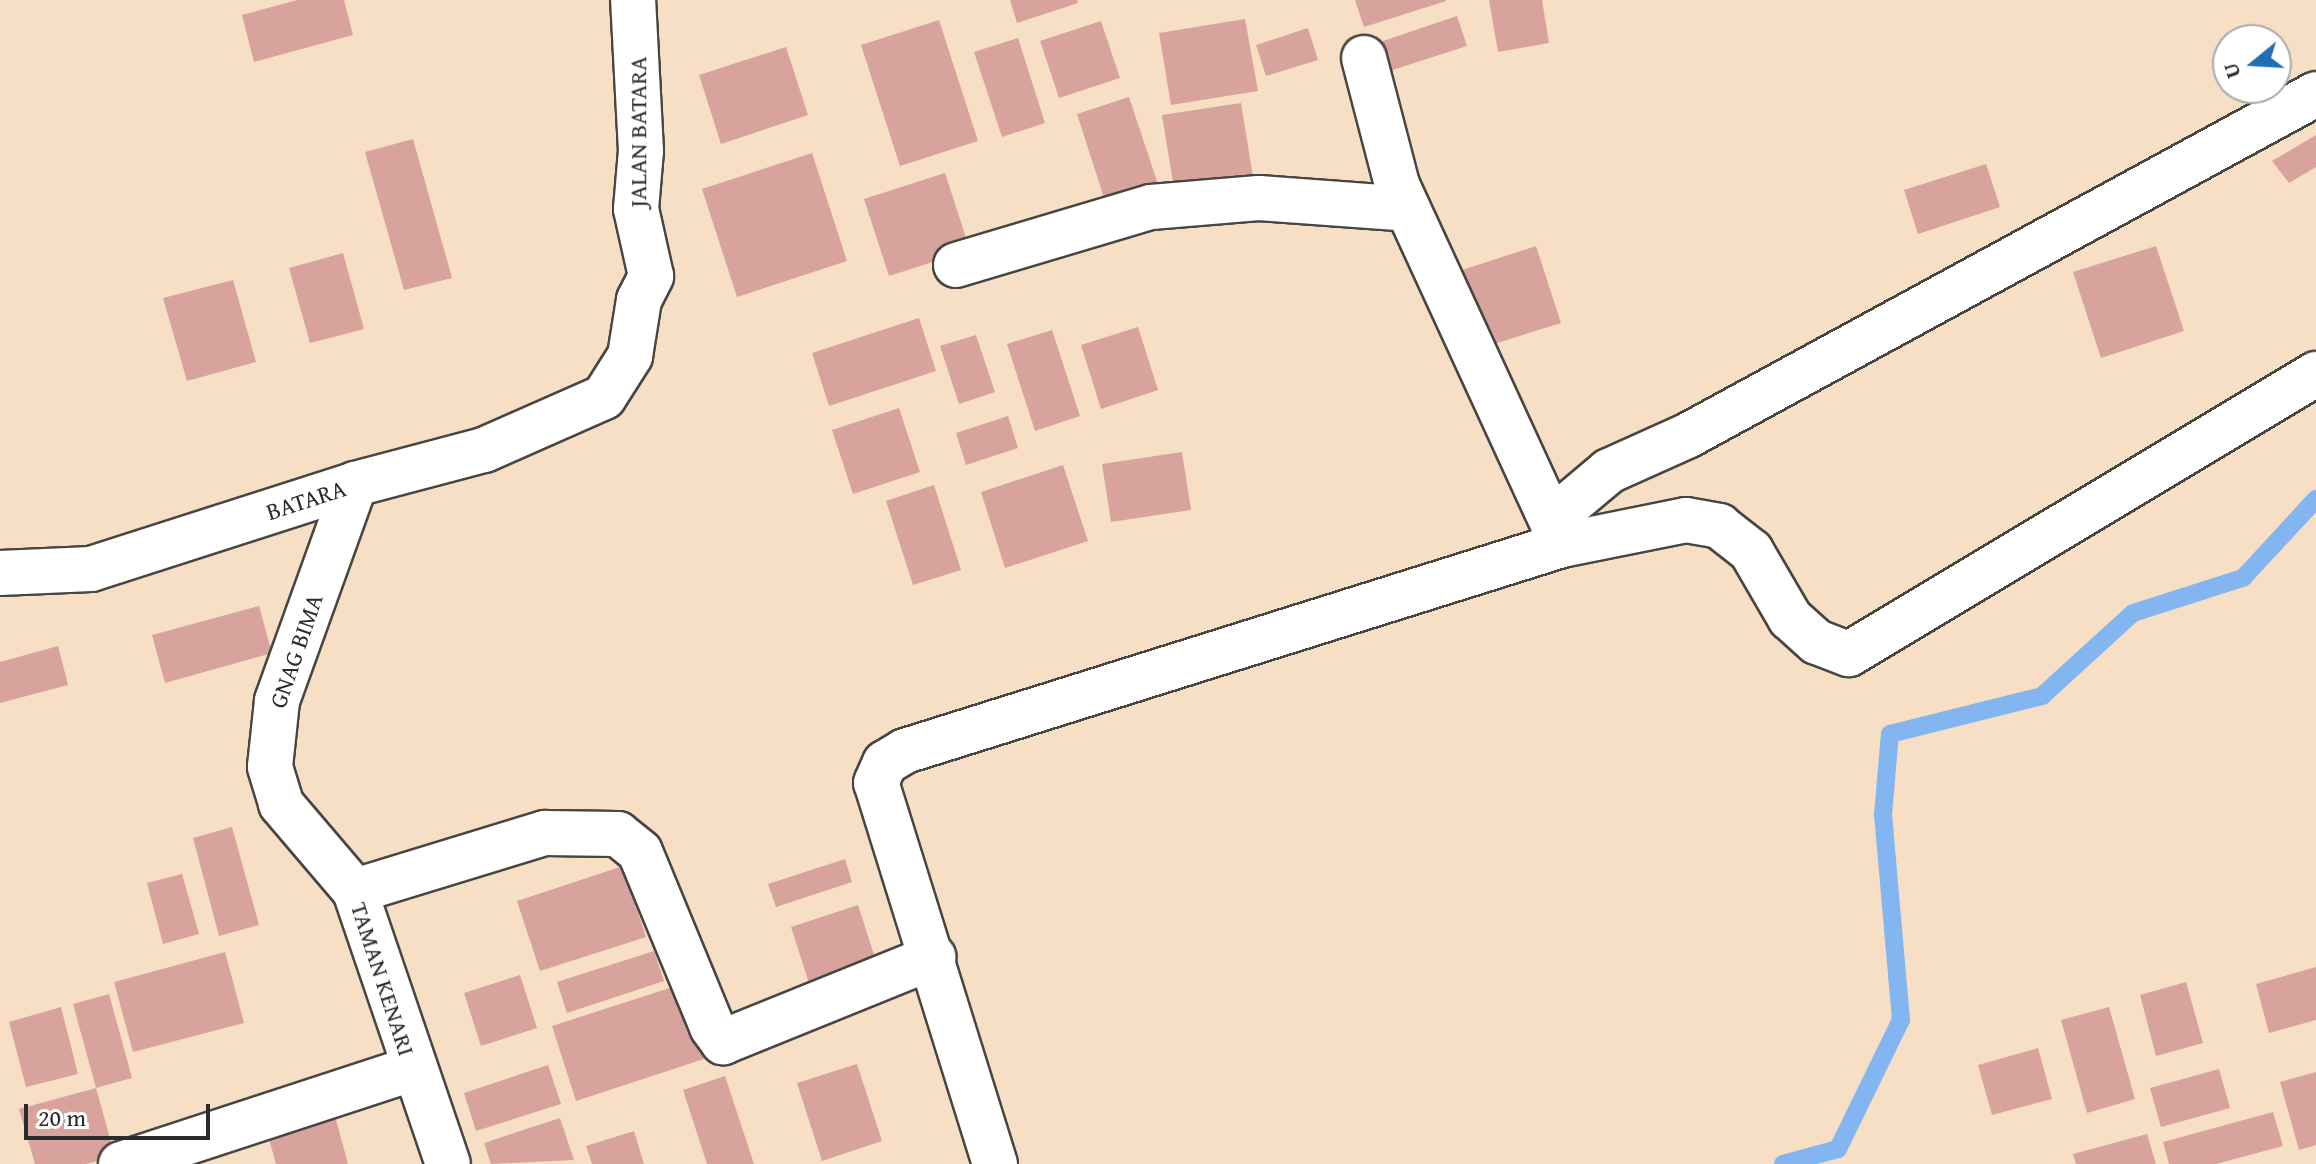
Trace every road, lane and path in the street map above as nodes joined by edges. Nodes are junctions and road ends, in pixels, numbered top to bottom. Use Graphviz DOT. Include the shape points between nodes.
graph roads {
  1 [pos="633,0"];
  2 [pos="1364,58"];
  3 [pos="2316,94"];
  4 [pos="1408,209"];
  5 [pos="956,265"];
  6 [pos="2316,374"];
  7 [pos="604,397"];
  8 [pos="355,484"];
  9 [pos="1558,531"];
  10 [pos="0,573"];
  11 [pos="355,891"];
  12 [pos="933,957"];
  13 [pos="411,1069"];
  14 [pos="121,1164"];
  15 [pos="448,1164"];
  16 [pos="995,1164"];
  1 -- 7 [label="street, JALAN BATARA" via="641,151 636,209 651,276 639,300 630,356"];
  2 -- 4 [label="street" via="1385,153"];
  3 -- 9 [label="street" via="1687,436 1609,471"];
  4 -- 5 [label="street" via="1259,198 1151,207"];
  4 -- 9 [label="street"];
  6 -- 9 [label="street" via="1849,654 1817,642 1790,618 1751,551 1719,526 1686,520"];
  7 -- 8 [label="street, BATARA" via="484,450"];
  8 -- 10 [label="street, BATARA" via="91,569"];
  8 -- 11 [label="street, GNAG BIMA" via="270,730 270,767 281,804"];
  9 -- 12 [label="street" via="905,751 885,763 876,783"];
  11 -- 12 [label="street, TAMAN KENARI" via="545,833 600,831 632,843 723,1042"];
  11 -- 13 [label="street, TAMAN KENARI"];
  12 -- 16 [label="street"];
  13 -- 14 [label="street"];
  13 -- 15 [label="street, TAMAN KENARI"];
}
